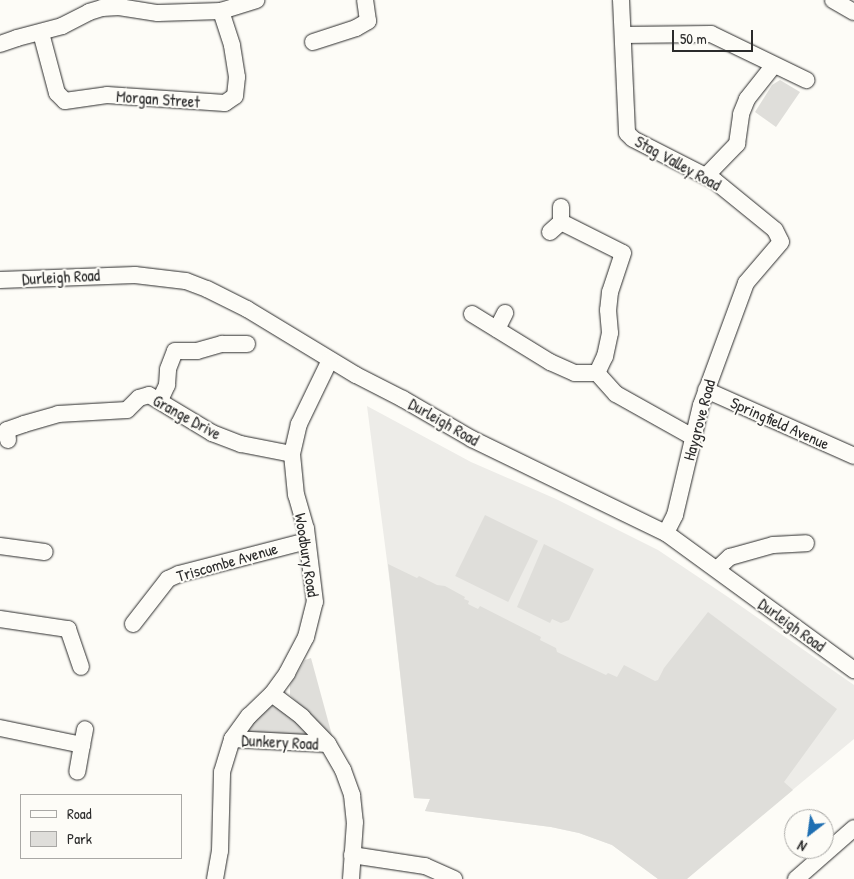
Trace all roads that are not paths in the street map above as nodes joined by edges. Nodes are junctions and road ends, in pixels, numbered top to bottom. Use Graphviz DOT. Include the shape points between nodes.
graph roads {
  1 [pos="256,0"];
  2 [pos="365,0"];
  3 [pos="621,0"];
  4 [pos="833,0"];
  5 [pos="128,4"];
  6 [pos="221,11"];
  7 [pos="854,12"];
  8 [pos="41,33"];
  9 [pos="622,35"];
  10 [pos="313,42"];
  11 [pos="0,44"];
  12 [pos="774,65"];
  13 [pos="806,80"];
  14 [pos="706,176"];
  15 [pos="557,220"];
  16 [pos="782,242"];
  17 [pos="0,280"];
  18 [pos="505,313"];
  19 [pos="472,314"];
  20 [pos="497,329"];
  21 [pos="246,344"];
  22 [pos="330,360"];
  23 [pos="597,373"];
  24 [pos="706,390"];
  25 [pos="160,400"];
  26 [pos="693,437"];
  27 [pos="8,440"];
  28 [pos="292,454"];
  29 [pos="854,456"];
  30 [pos="666,533"];
  31 [pos="307,541"];
  32 [pos="806,543"];
  33 [pos="0,546"];
  34 [pos="45,552"];
  35 [pos="717,570"];
  36 [pos="0,619"];
  37 [pos="133,625"];
  38 [pos="81,667"];
  39 [pos="854,670"];
  40 [pos="272,694"];
  41 [pos="0,728"];
  42 [pos="232,739"];
  43 [pos="328,744"];
  44 [pos="77,772"];
  45 [pos="854,828"];
  46 [pos="352,855"];
  47 [pos="215,879"];
  48 [pos="350,879"];
  49 [pos="454,879"];
  50 [pos="796,879"];
  1 -- 6 [label="street"];
  2 -- 10 [label="street" via="375,20"];
  3 -- 9 [label="street, Stag Valley Road"];
  4 -- 7 [label="street"];
  5 -- 6 [label="street" via="158,12"];
  5 -- 8 [label="street" via="95,10"];
  6 -- 8 [label="street, Morgan Street" via="232,45 237,77 235,96 225,103 107,95 65,101 57,93"];
  8 -- 11 [label="street"];
  9 -- 12 [label="street" via="711,34"];
  9 -- 14 [label="street, Stag Valley Road" via="627,133"];
  12 -- 13 [label="street"];
  12 -- 14 [label="street" via="747,99 741,114 737,144"];
  14 -- 16 [label="street, Stag Valley Road" via="775,230"];
  15 -- 23 [label="street" via="626,247 610,292 610,334"];
  16 -- 24 [label="street, Haygrove Road" via="746,283"];
  17 -- 22 [label="street, Durleigh Road" via="135,275 186,282 227,298"];
  18 -- 20 [label="street"];
  19 -- 20 [label="street"];
  20 -- 23 [label="street" via="550,362 575,373"];
  21 -- 25 [label="street" via="222,344 197,351 170,346 167,384"];
  22 -- 28 [label="street, Woodbury Road" via="299,424"];
  22 -- 30 [label="street, Durleigh Road" via="472,439"];
  23 -- 26 [label="street" via="616,394"];
  24 -- 26 [label="street, Haygrove Road"];
  24 -- 29 [label="street, Springfield Avenue"];
  25 -- 27 [label="street, Grange Drive" via="149,395 140,398 127,410 58,414 7,430"];
  25 -- 28 [label="street, Grange Drive" via="212,434 241,444"];
  26 -- 30 [label="street, Haygrove Road" via="675,515"];
  28 -- 31 [label="street, Woodbury Road" via="296,495"];
  30 -- 35 [label="street, Durleigh Road"];
  31 -- 37 [label="street, Triscombe Avenue" via="180,574 173,573"];
  31 -- 40 [label="street, Woodbury Road" via="315,602 306,637"];
  32 -- 35 [label="street" via="773,545 730,557"];
  33 -- 34 [label="street"];
  35 -- 39 [label="street, Durleigh Road"];
  36 -- 38 [label="street" via="68,628"];
  40 -- 42 [label="street, Woodbury Road" via="249,716"];
  40 -- 43 [label="street, Dunkery Road" via="302,717"];
  41 -- 44 [label="street" via="83,737"];
  42 -- 43 [label="street, Dunkery Road"];
  42 -- 47 [label="street, Woodbury Road" via="222,772 220,851"];
  43 -- 46 [label="street, Dunkery Road" via="343,770 352,795 355,822"];
  45 -- 50 [label="street"];
  46 -- 48 [label="street, Dunkery Road"];
  46 -- 49 [label="street" via="425,866"];
}
